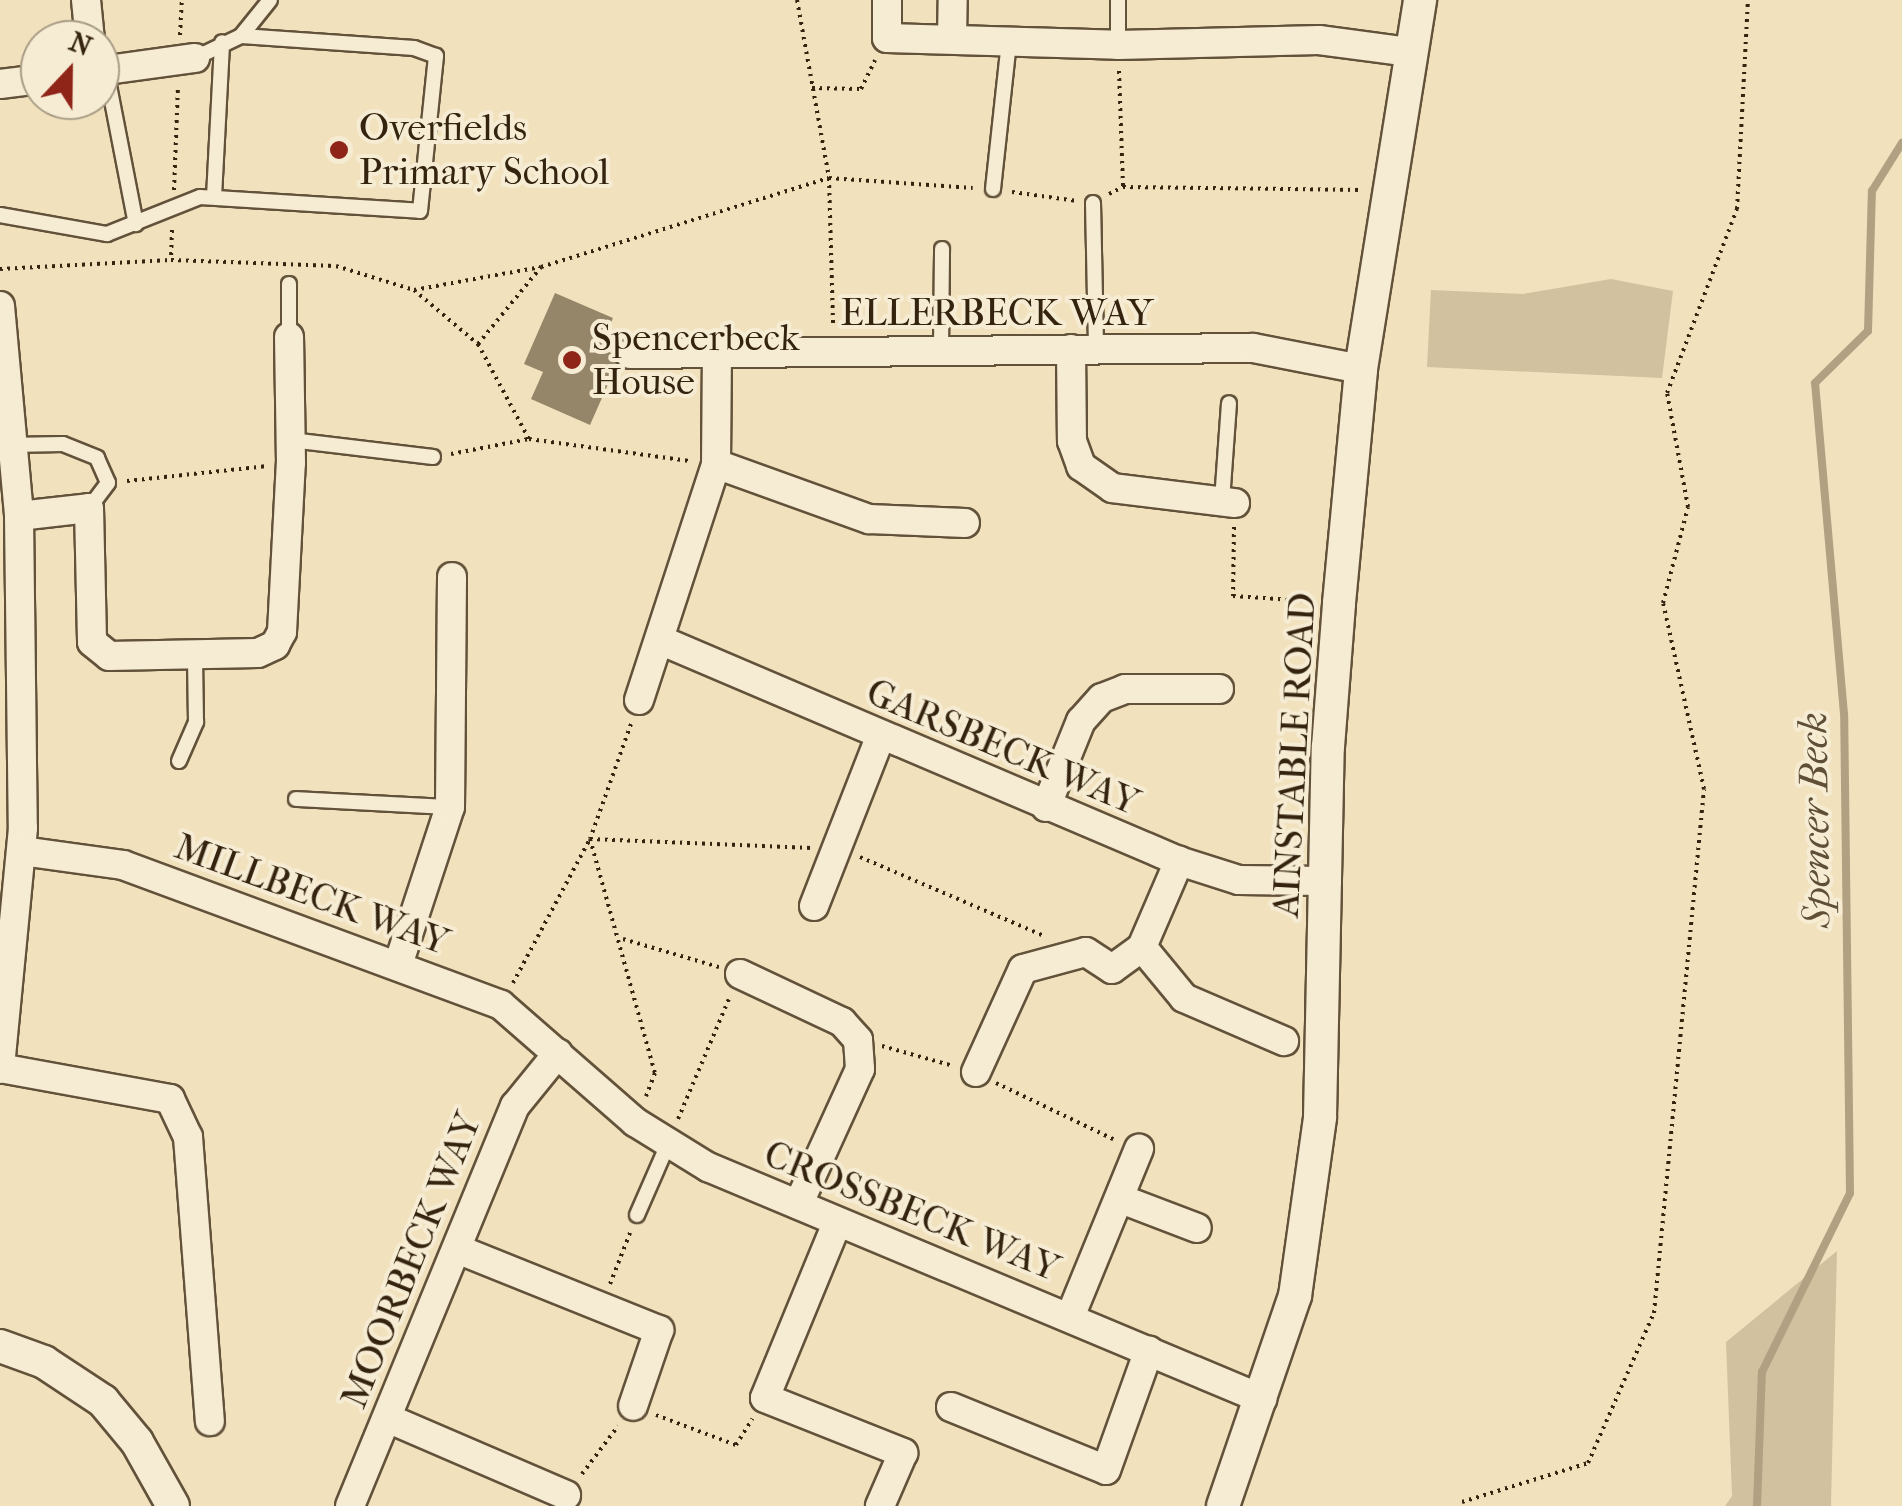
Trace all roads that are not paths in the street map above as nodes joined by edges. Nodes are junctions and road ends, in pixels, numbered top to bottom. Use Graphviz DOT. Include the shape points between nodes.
graph roads {
  1 [pos="270,0"];
  2 [pos="887,0"];
  3 [pos="953,0"];
  4 [pos="1118,0"];
  5 [pos="1420,0"];
  6 [pos="241,36"];
  7 [pos="952,38"];
  8 [pos="1009,39"];
  9 [pos="222,42"];
  10 [pos="1118,44"];
  11 [pos="1410,52"];
  12 [pos="187,59"];
  13 [pos="120,68"];
  14 [pos="114,120"];
  15 [pos="993,189"];
  16 [pos="214,196"];
  17 [pos="1093,204"];
  18 [pos="0,215"];
  19 [pos="136,224"];
  20 [pos="942,249"];
  21 [pos="289,284"];
  22 [pos="0,306"];
  23 [pos="289,336"];
  24 [pos="940,348"];
  25 [pos="1084,351"];
  26 [pos="717,353"];
  27 [pos="630,354"];
  28 [pos="1362,369"];
  29 [pos="1228,403"];
  30 [pos="291,440"];
  31 [pos="8,445"];
  32 [pos="433,457"];
  33 [pos="716,464"];
  34 [pos="1228,502"];
  35 [pos="89,508"];
  36 [pos="19,516"];
  37 [pos="965,523"];
  38 [pos="11,570"];
  39 [pos="452,577"];
  40 [pos="660,640"];
  41 [pos="195,655"];
  42 [pos="1218,689"];
  43 [pos="639,700"];
  44 [pos="881,736"];
  45 [pos="179,761"];
  46 [pos="296,799"];
  47 [pos="1046,807"];
  48 [pos="450,808"];
  49 [pos="22,851"];
  50 [pos="1179,861"];
  51 [pos="1327,881"];
  52 [pos="814,906"];
  53 [pos="8,947"];
  54 [pos="1142,947"];
  55 [pos="398,962"];
  56 [pos="740,974"];
  57 [pos="1284,1042"];
  58 [pos="558,1053"];
  59 [pos="0,1068"];
  60 [pos="976,1072"];
  61 [pos="668,1144"];
  62 [pos="1139,1149"];
  63 [pos="1120,1200"];
  64 [pos="798,1205"];
  65 [pos="638,1214"];
  66 [pos="837,1223"];
  67 [pos="1197,1228"];
  68 [pos="457,1249"];
  69 [pos="1070,1317"];
  70 [pos="0,1346"];
  71 [pos="1149,1350"];
  72 [pos="1262,1399"];
  73 [pos="633,1406"];
  74 [pos="951,1407"];
  75 [pos="387,1418"];
  76 [pos="210,1421"];
  77 [pos="566,1494"];
  78 [pos="173,1506"];
  79 [pos="350,1506"];
  80 [pos="880,1506"];
  81 [pos="1224,1506"];
  1 -- 6 [label="lane"];
  2 -- 7 [label="street" via="887,38"];
  3 -- 7 [label="street"];
  4 -- 10 [label="lane"];
  5 -- 11 [label="street, AINSTABLE ROAD"];
  6 -- 9 [label="lane"];
  6 -- 16 [label="lane" via="414,48 436,56 420,211"];
  7 -- 8 [label="street"];
  8 -- 10 [label="street"];
  8 -- 15 [label="lane"];
  9 -- 12 [label="lane"];
  9 -- 16 [label="lane"];
  10 -- 11 [label="street" via="1318,40"];
  11 -- 28 [label="street, AINSTABLE ROAD"];
  12 -- 13 [label="street"];
  14 -- 19 [label="lane"];
  16 -- 19 [label="lane"];
  17 -- 25 [label="lane"];
  18 -- 19 [label="lane" via="107,234"];
  20 -- 24 [label="lane"];
  21 -- 23 [label="lane"];
  22 -- 31 [label="street"];
  23 -- 30 [label="street"];
  24 -- 25 [label="street, ELLERBECK WAY"];
  24 -- 26 [label="street, ELLERBECK WAY"];
  25 -- 28 [label="street, ELLERBECK WAY" via="1252,348"];
  25 -- 34 [label="street" via="1072,441 1081,466 1112,488"];
  26 -- 27 [label="street, ELLERBECK WAY"];
  26 -- 33 [label="street"];
  28 -- 51 [label="street, AINSTABLE ROAD" via="1328,747"];
  29 -- 34 [label="lane"];
  30 -- 32 [label="lane"];
  30 -- 41 [label="street" via="282,632 258,654"];
  31 -- 35 [label="lane" via="63,444 97,458 108,483"];
  31 -- 36 [label="street"];
  33 -- 37 [label="street" via="869,519"];
  33 -- 40 [label="street"];
  35 -- 36 [label="street"];
  35 -- 41 [label="street" via="92,642 109,656"];
  36 -- 38 [label="street"];
  38 -- 49 [label="street"];
  39 -- 48 [label="street"];
  40 -- 43 [label="street"];
  40 -- 44 [label="street, GARSBECK WAY"];
  41 -- 45 [label="lane" via="196,722"];
  42 -- 47 [label="street" via="1125,689 1102,698 1081,721"];
  44 -- 47 [label="street, GARSBECK WAY"];
  44 -- 52 [label="street"];
  46 -- 48 [label="lane"];
  47 -- 50 [label="street, GARSBECK WAY"];
  48 -- 55 [label="street"];
  49 -- 53 [label="street"];
  49 -- 55 [label="street, MILLBECK WAY" via="122,865"];
  50 -- 51 [label="street, GARSBECK WAY" via="1239,880"];
  50 -- 54 [label="street"];
  51 -- 72 [label="street, AINSTABLE ROAD" via="1320,1117 1295,1296"];
  53 -- 59 [label="street"];
  54 -- 57 [label="street" via="1184,998"];
  54 -- 60 [label="street" via="1112,969 1086,952 1023,969"];
  55 -- 58 [label="street, MILLBECK WAY" via="501,1005"];
  56 -- 64 [label="street" via="842,1022 858,1040 860,1069"];
  58 -- 61 [label="street, CROSSBECK WAY"];
  58 -- 68 [label="street, MOORBECK WAY" via="515,1106"];
  59 -- 76 [label="street" via="170,1099 188,1138"];
  61 -- 64 [label="street, CROSSBECK WAY"];
  61 -- 65 [label="lane"];
  62 -- 63 [label="street"];
  63 -- 67 [label="street"];
  63 -- 69 [label="street"];
  64 -- 66 [label="street, CROSSBECK WAY"];
  66 -- 69 [label="street, CROSSBECK WAY"];
  66 -- 80 [label="street" via="765,1398 903,1452"];
  68 -- 73 [label="street" via="659,1330"];
  68 -- 75 [label="street, MOORBECK WAY"];
  69 -- 71 [label="street, CROSSBECK WAY"];
  70 -- 78 [label="street" via="44,1362 103,1401 137,1442"];
  71 -- 72 [label="street, CROSSBECK WAY"];
  71 -- 74 [label="street" via="1106,1470"];
  72 -- 81 [label="street, AINSTABLE ROAD"];
  75 -- 77 [label="street"];
  75 -- 79 [label="street, MOORBECK WAY"];
}
